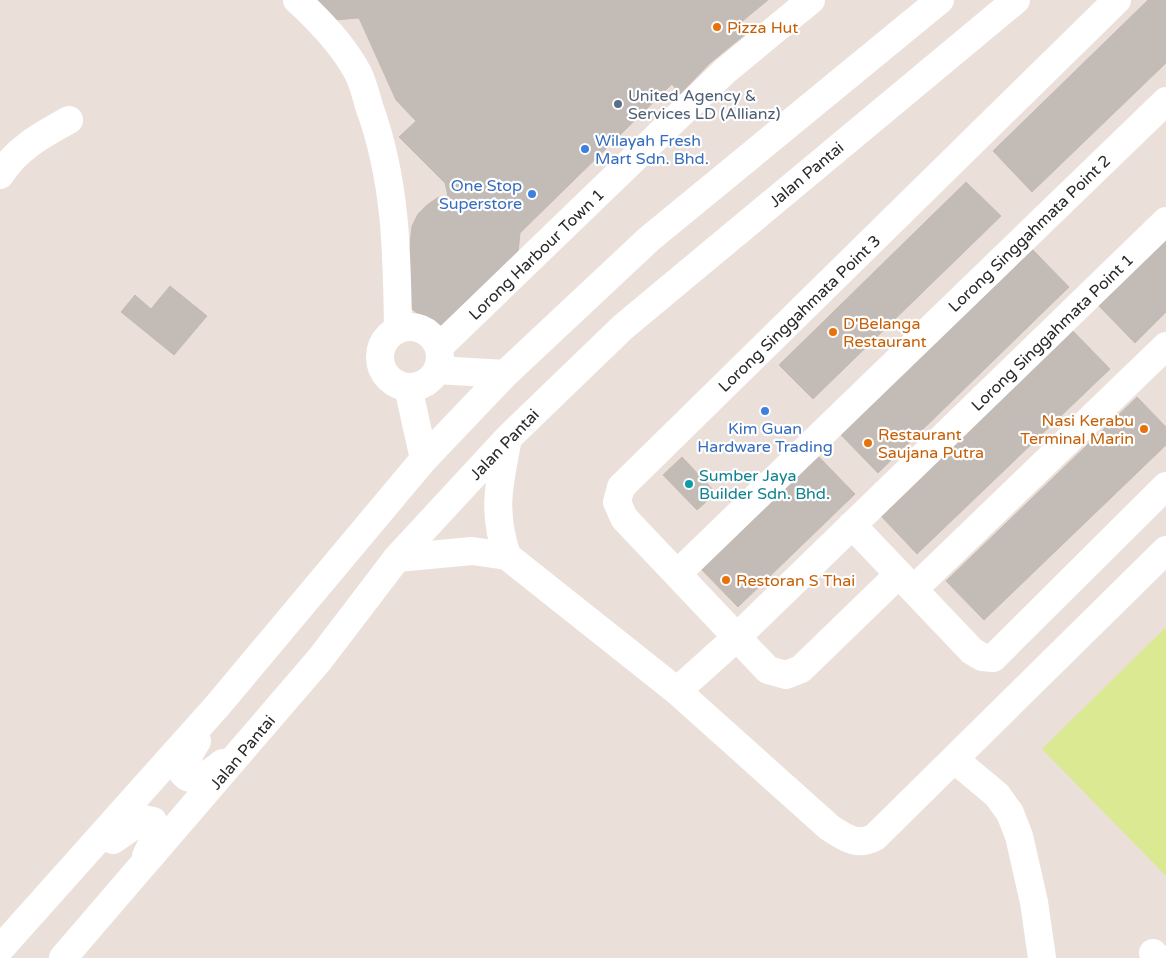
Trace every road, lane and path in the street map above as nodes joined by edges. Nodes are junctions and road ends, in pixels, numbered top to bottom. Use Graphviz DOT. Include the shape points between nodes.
graph roads {
  1 [pos="297,0"];
  2 [pos="811,0"];
  3 [pos="940,0"];
  4 [pos="1016,0"];
  5 [pos="1117,0"];
  6 [pos="1166,101"];
  7 [pos="69,120"];
  8 [pos="0,175"];
  9 [pos="1166,221"];
  10 [pos="398,328"];
  11 [pos="1166,346"];
  12 [pos="438,359"];
  13 [pos="505,374"];
  14 [pos="408,387"];
  15 [pos="508,438"];
  16 [pos="424,459"];
  17 [pos="1166,486"];
  18 [pos="852,525"];
  19 [pos="1166,551"];
  20 [pos="508,556"];
  21 [pos="398,558"];
  22 [pos="677,574"];
  23 [pos="906,582"];
  24 [pos="736,638"];
  25 [pos="677,691"];
  26 [pos="218,705"];
  27 [pos="252,740"];
  28 [pos="954,759"];
  29 [pos="100,839"];
  30 [pos="137,874"];
  31 [pos="0,949"];
  32 [pos="63,958"];
  33 [pos="1042,958"];
  1 -- 10 [label="street" via="337,41 358,74 376,123 390,180 397,234"];
  2 -- 12 [label="street, Lorong Harbour Town 1" via="725,71"];
  3 -- 13 [label="street" via="649,239"];
  4 -- 15 [label="street, Jalan Pantai" via="623,327"];
  5 -- 22 [label="street, Lorong Singgahmata Point 3" via="621,486 616,502 624,518"];
  6 -- 22 [label="street, Lorong Singgahmata Point 2"];
  7 -- 8 [label="street" via="26,144"];
  9 -- 18 [label="street, Lorong Singgahmata Point 1"];
  10 -- 12 [label="street" via="408,326 427,331"];
  10 -- 14 [label="street" via="383,342 380,362 389,380"];
  11 -- 23 [label="street, Lorong Singgahmata Point 3"];
  12 -- 13 [label="street"];
  12 -- 14 [label="street" via="425,383"];
  13 -- 16 [label="street"];
  14 -- 16 [label="street"];
  15 -- 20 [label="street" via="497,492 497,515"];
  15 -- 21 [label="street, Jalan Pantai"];
  16 -- 26 [label="street"];
  17 -- 23 [label="street" via="993,658 972,652"];
  18 -- 23 [label="street"];
  18 -- 24 [label="street, Lorong Singgahmata Point 1"];
  19 -- 28 [label="street"];
  20 -- 21 [label="street" via="472,551"];
  20 -- 25 [label="street"];
  21 -- 27 [label="street, Jalan Pantai"];
  22 -- 24 [label="street, Lorong Singgahmata Point 3"];
  23 -- 24 [label="street, Lorong Singgahmata Point 3" via="801,669 786,675 768,670"];
  24 -- 25 [label="street, Lorong Singgahmata Point 1"];
  25 -- 28 [label="street" via="830,828 858,843 875,837"];
  26 -- 27 [label="street" via="184,763 182,772 186,778 198,779 211,772"];
  26 -- 29 [label="street"];
  27 -- 30 [label="street, Jalan Pantai"];
  28 -- 33 [label="street" via="996,796 1010,813 1019,836 1034,902"];
  29 -- 30 [label="street" via="110,842 143,819 153,821 157,825 157,836"];
  29 -- 31 [label="street"];
  30 -- 32 [label="street, Jalan Pantai"];
}
